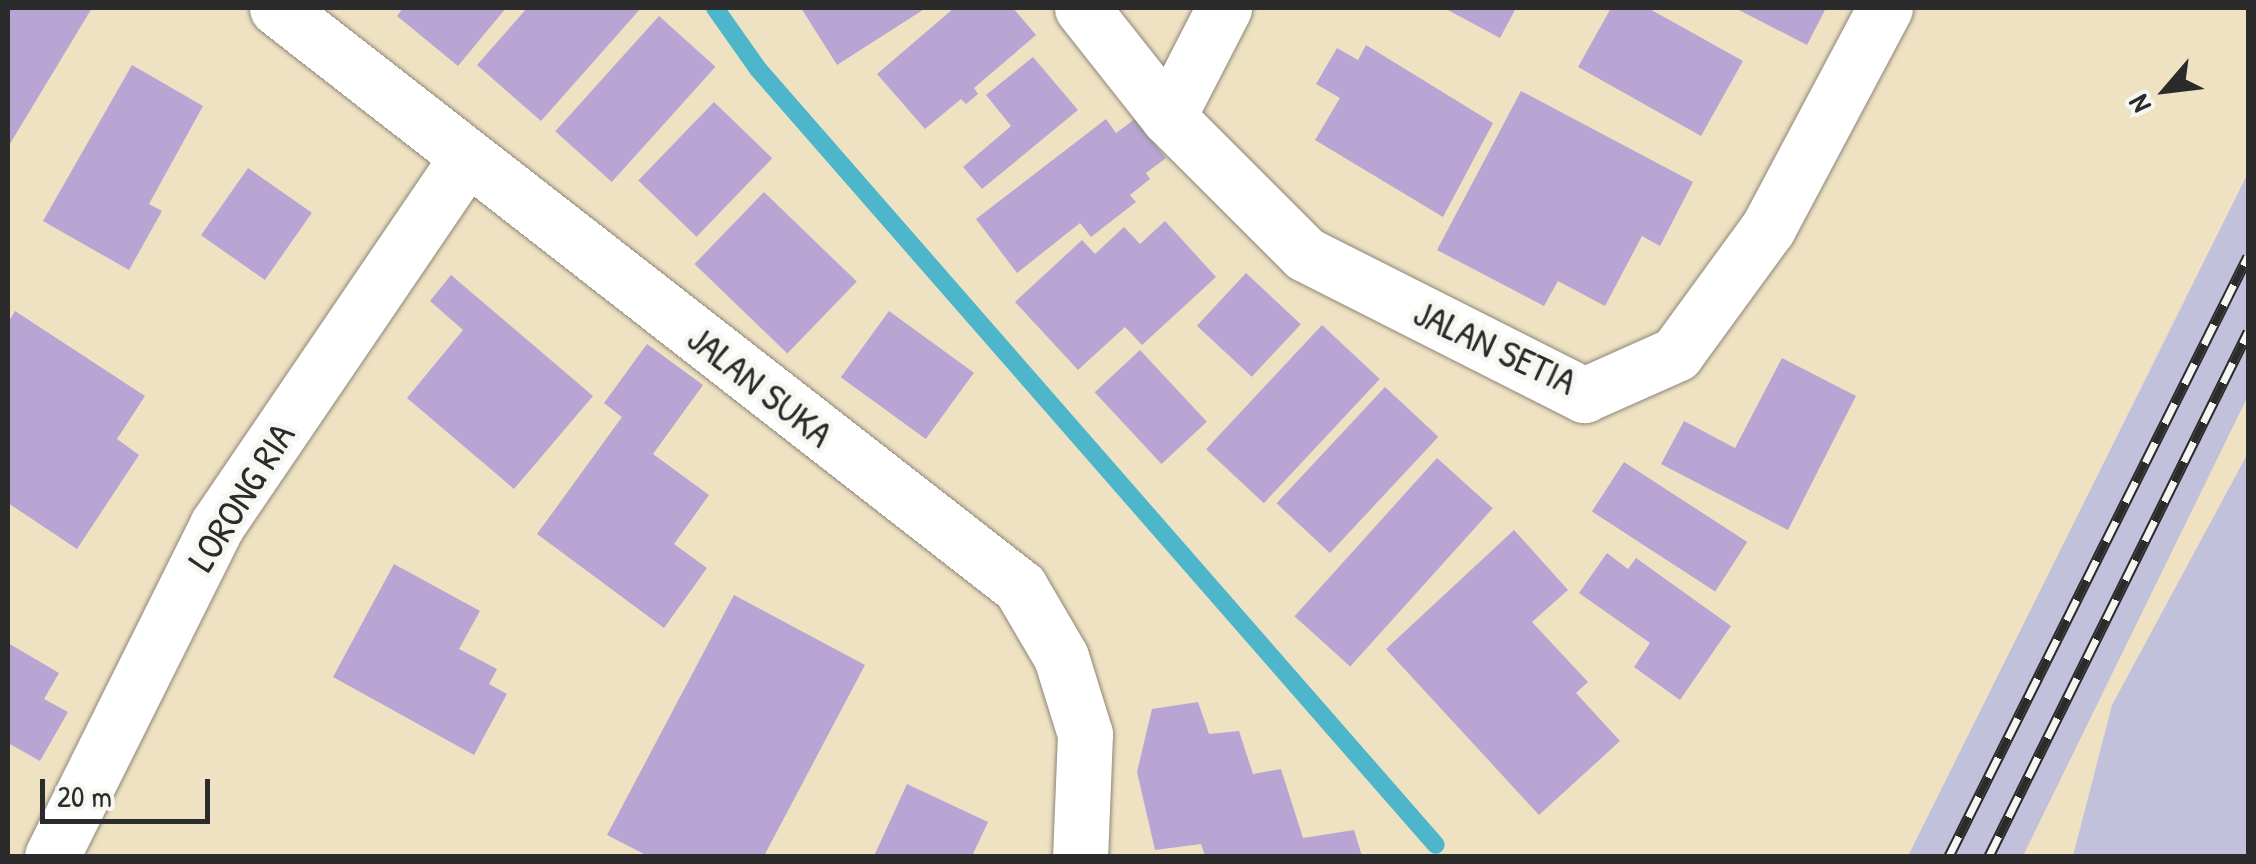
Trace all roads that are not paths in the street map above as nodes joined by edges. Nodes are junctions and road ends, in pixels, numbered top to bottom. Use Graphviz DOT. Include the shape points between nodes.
graph roads {
  1 [pos="277,8"];
  2 [pos="1082,8"];
  3 [pos="1224,8"];
  4 [pos="1885,8"];
  5 [pos="1168,118"];
  6 [pos="466,158"];
  7 [pos="52,856"];
  8 [pos="1080,856"];
  1 -- 6 [label="street, JALAN SUKA"];
  2 -- 5 [label="street, JALAN SETIA"];
  3 -- 5 [label="street"];
  4 -- 5 [label="street, JALAN SETIA" via="1768,228 1676,354 1584,395 1305,254"];
  6 -- 7 [label="street, LORONG RIA" via="217,525"];
  6 -- 8 [label="street, JALAN SUKA" via="1020,587 1061,657 1084,734"];
}
